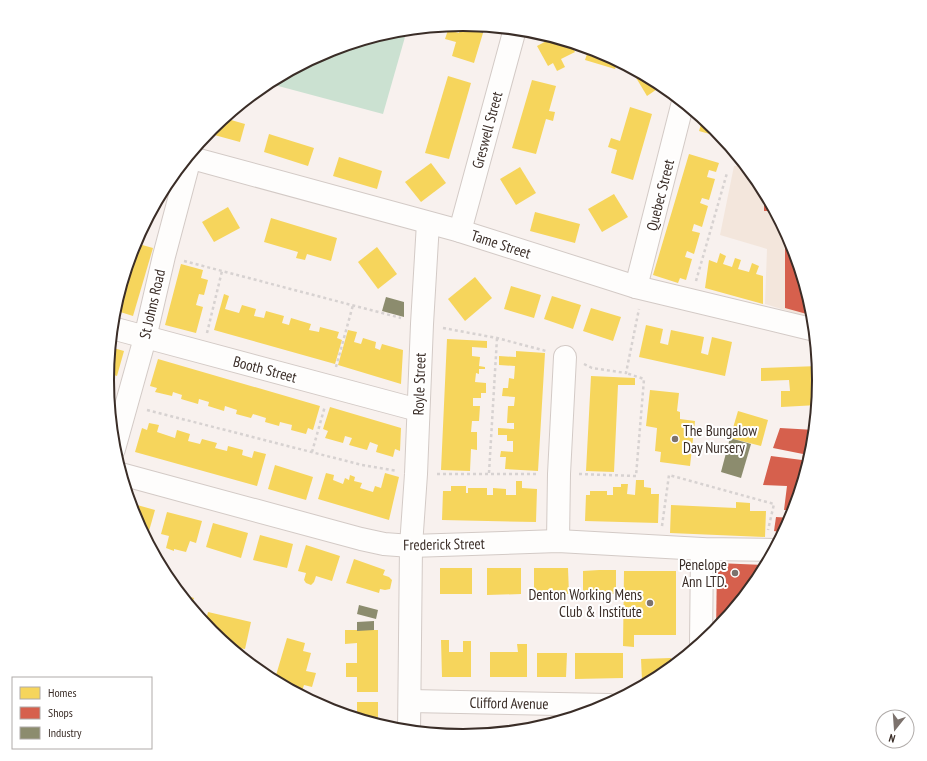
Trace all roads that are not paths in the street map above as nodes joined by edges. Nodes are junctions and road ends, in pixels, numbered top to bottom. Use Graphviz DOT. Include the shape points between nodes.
graph roads {
  1 [pos="513,35"];
  2 [pos="682,108"];
  3 [pos="194,158"];
  4 [pos="186,168"];
  5 [pos="428,223"];
  6 [pos="460,231"];
  7 [pos="636,287"];
  8 [pos="809,329"];
  9 [pos="118,330"];
  10 [pos="145,338"];
  11 [pos="565,357"];
  12 [pos="418,410"];
  13 [pos="118,432"];
  14 [pos="128,476"];
  15 [pos="558,541"];
  16 [pos="411,546"];
  17 [pos="702,549"];
  18 [pos="769,550"];
  19 [pos="701,637"];
  20 [pos="410,701"];
  21 [pos="593,705"];
  22 [pos="410,726"];
  1 -- 6 [label="street, Greswell Street"];
  2 -- 7 [label="street, Quebec Street"];
  3 -- 5 [label="street, Tame Street"];
  4 -- 10 [label="street, St Johns Road"];
  5 -- 6 [label="street, Tame Street"];
  5 -- 12 [label="street, Royle Street"];
  6 -- 7 [label="street, Tame Street"];
  7 -- 8 [label="street, Tame Street"];
  9 -- 10 [label="street, Booth Street"];
  10 -- 12 [label="street, Booth Street"];
  10 -- 13 [label="street, St Johns Road"];
  11 -- 15 [label="street"];
  12 -- 16 [label="street, Royle Street"];
  14 -- 16 [label="street, Frederick Street" via="361,539"];
  15 -- 16 [label="street, Frederick Street"];
  15 -- 17 [label="street, Frederick Street"];
  16 -- 20 [label="street, Royle Street"];
  17 -- 18 [label="street, Frederick Street"];
  17 -- 19 [label="street"];
  20 -- 21 [label="street, Clifford Avenue"];
  20 -- 22 [label="street, Royle Street"];
}
